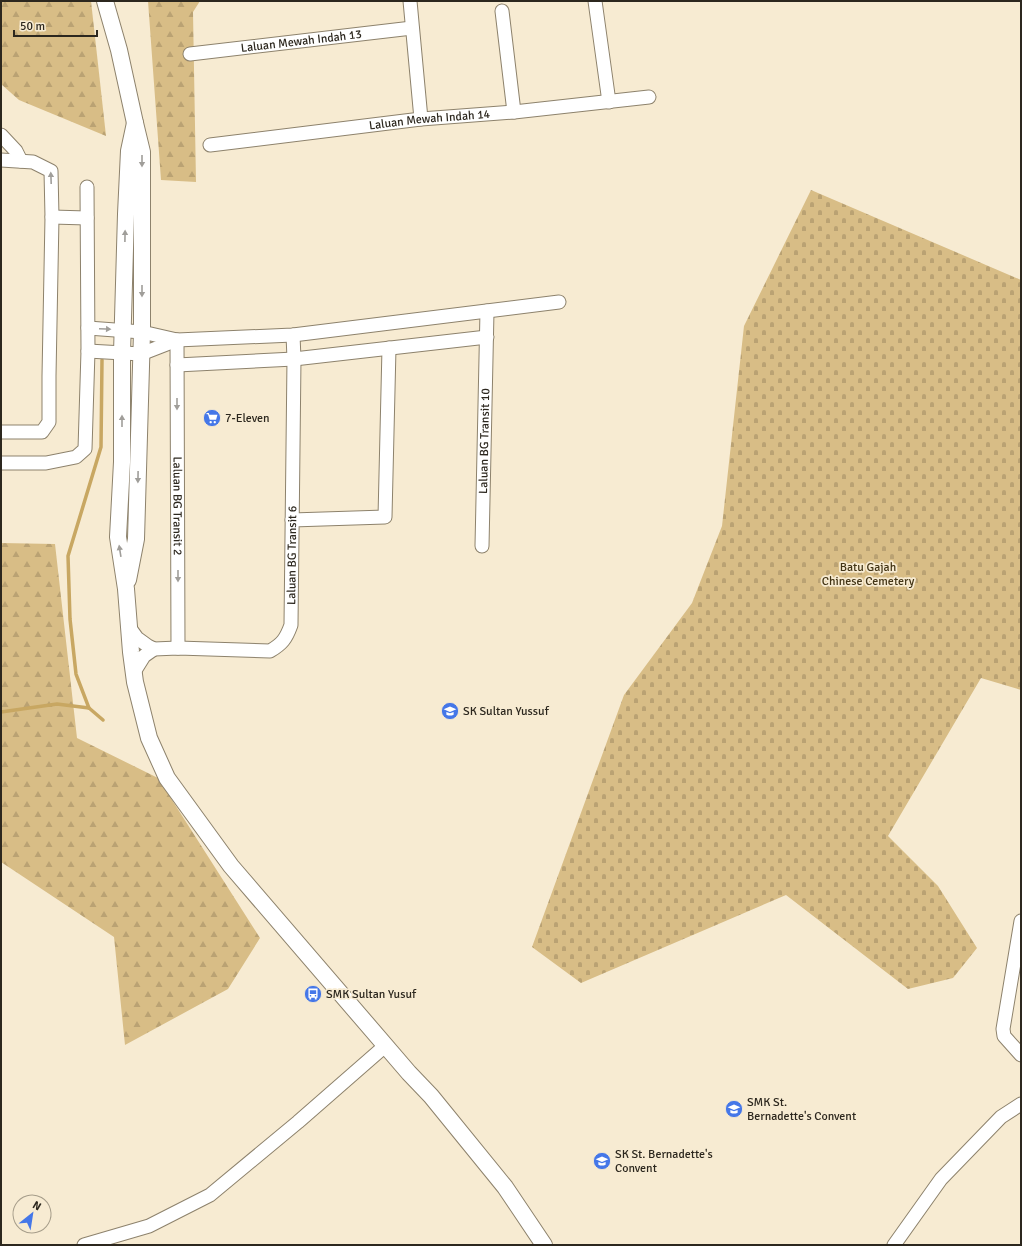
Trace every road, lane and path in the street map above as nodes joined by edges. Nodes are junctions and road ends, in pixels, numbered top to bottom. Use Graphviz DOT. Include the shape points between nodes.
graph roads {
  1 [pos="105,1"];
  2 [pos="410,1"];
  3 [pos="595,1"];
  4 [pos="502,11"];
  5 [pos="412,28"];
  6 [pos="190,54"];
  7 [pos="649,97"];
  8 [pos="609,102"];
  9 [pos="514,112"];
  10 [pos="421,119"];
  11 [pos="134,123"];
  12 [pos="1,135"];
  13 [pos="210,145"];
  14 [pos="1,160"];
  15 [pos="21,161"];
  16 [pos="87,187"];
  17 [pos="52,217"];
  18 [pos="87,218"];
  19 [pos="559,302"];
  20 [pos="487,311"];
  21 [pos="88,328"];
  22 [pos="123,330"];
  23 [pos="142,332"];
  24 [pos="293,335"];
  25 [pos="487,337"];
  26 [pos="177,340"];
  27 [pos="389,348"];
  28 [pos="88,351"];
  29 [pos="122,353"];
  30 [pos="141,354"];
  31 [pos="294,359"];
  32 [pos="177,365"];
  33 [pos="1,432"];
  34 [pos="1,463"];
  35 [pos="292,520"];
  36 [pos="482,546"];
  37 [pos="126,589"];
  38 [pos="129,628"];
  39 [pos="154,648"];
  40 [pos="178,648"];
  41 [pos="134,672"];
  42 [pos="1021,921"];
  43 [pos="385,1046"];
  44 [pos="1021,1055"];
  45 [pos="1019,1107"];
  46 [pos="84,1245"];
  47 [pos="544,1245"];
  48 [pos="894,1245"];
  1 -- 11 [label="main road" via="119,50"];
  2 -- 5 [label="street"];
  3 -- 8 [label="street"];
  4 -- 9 [label="street"];
  5 -- 6 [label="street, Laluan Mewah Indah 13"];
  5 -- 10 [label="street"];
  7 -- 8 [label="street, Laluan Mewah Indah 14"];
  8 -- 9 [label="street, Laluan Mewah Indah 14"];
  9 -- 10 [label="street, Laluan Mewah Indah 14"];
  10 -- 13 [label="street, Laluan Mewah Indah 14"];
  22 -- 11 [label="main road, one-way" via="129,151"];
  11 -- 23 [label="main road, one-way" via="142,152"];
  12 -- 15 [label="street" via="16,151"];
  14 -- 15 [label="street"];
  17 -- 15 [label="street, one-way" via="51,171 33,162"];
  16 -- 18 [label="street"];
  17 -- 18 [label="street"];
  17 -- 33 [label="street" via="49,422 42,432"];
  18 -- 21 [label="street"];
  19 -- 20 [label="street"];
  20 -- 24 [label="street"];
  20 -- 25 [label="street, Laluan BG Transit 10"];
  21 -- 22 [label="street, one-way"];
  21 -- 28 [label="street"];
  22 -- 23 [label="street"];
  22 -- 29 [label="main road"];
  23 -- 26 [label="street"];
  23 -- 30 [label="main road"];
  24 -- 26 [label="street"];
  24 -- 31 [label="street, Laluan BG Transit 6"];
  25 -- 27 [label="street"];
  25 -- 36 [label="street, Laluan BG Transit 10"];
  26 -- 30 [label="street"];
  26 -- 32 [label="street, Laluan BG Transit 2"];
  27 -- 31 [label="street"];
  27 -- 35 [label="street" via="385,517"];
  28 -- 29 [label="street"];
  28 -- 34 [label="street" via="85,449 76,457 46,463"];
  29 -- 30 [label="street"];
  37 -- 29 [label="main road, one-way" via="118,536 122,462"];
  30 -- 37 [label="main road, one-way" via="136,539"];
  31 -- 32 [label="street"];
  31 -- 35 [label="street, Laluan BG Transit 6"];
  32 -- 40 [label="street, Laluan BG Transit 2, one-way"];
  35 -- 40 [label="street, Laluan BG Transit 6" via="290,625 288,634 280,645 270,651"];
  37 -- 38 [label="main road"];
  38 -- 39 [label="street, Laluan BG Transit 6" via="136,638"];
  38 -- 41 [label="main road"];
  39 -- 40 [label="street, Laluan BG Transit 6"];
  39 -- 41 [label="street" via="144,656"];
  41 -- 43 [label="main road" via="149,738 167,778 231,866"];
  42 -- 44 [label="street" via="1003,1029 1004,1036"];
  43 -- 46 [label="street" via="210,1195 149,1226"];
  43 -- 47 [label="main road" via="431,1096 505,1187"];
  45 -- 48 [label="street" via="1001,1117 941,1179"];
}
